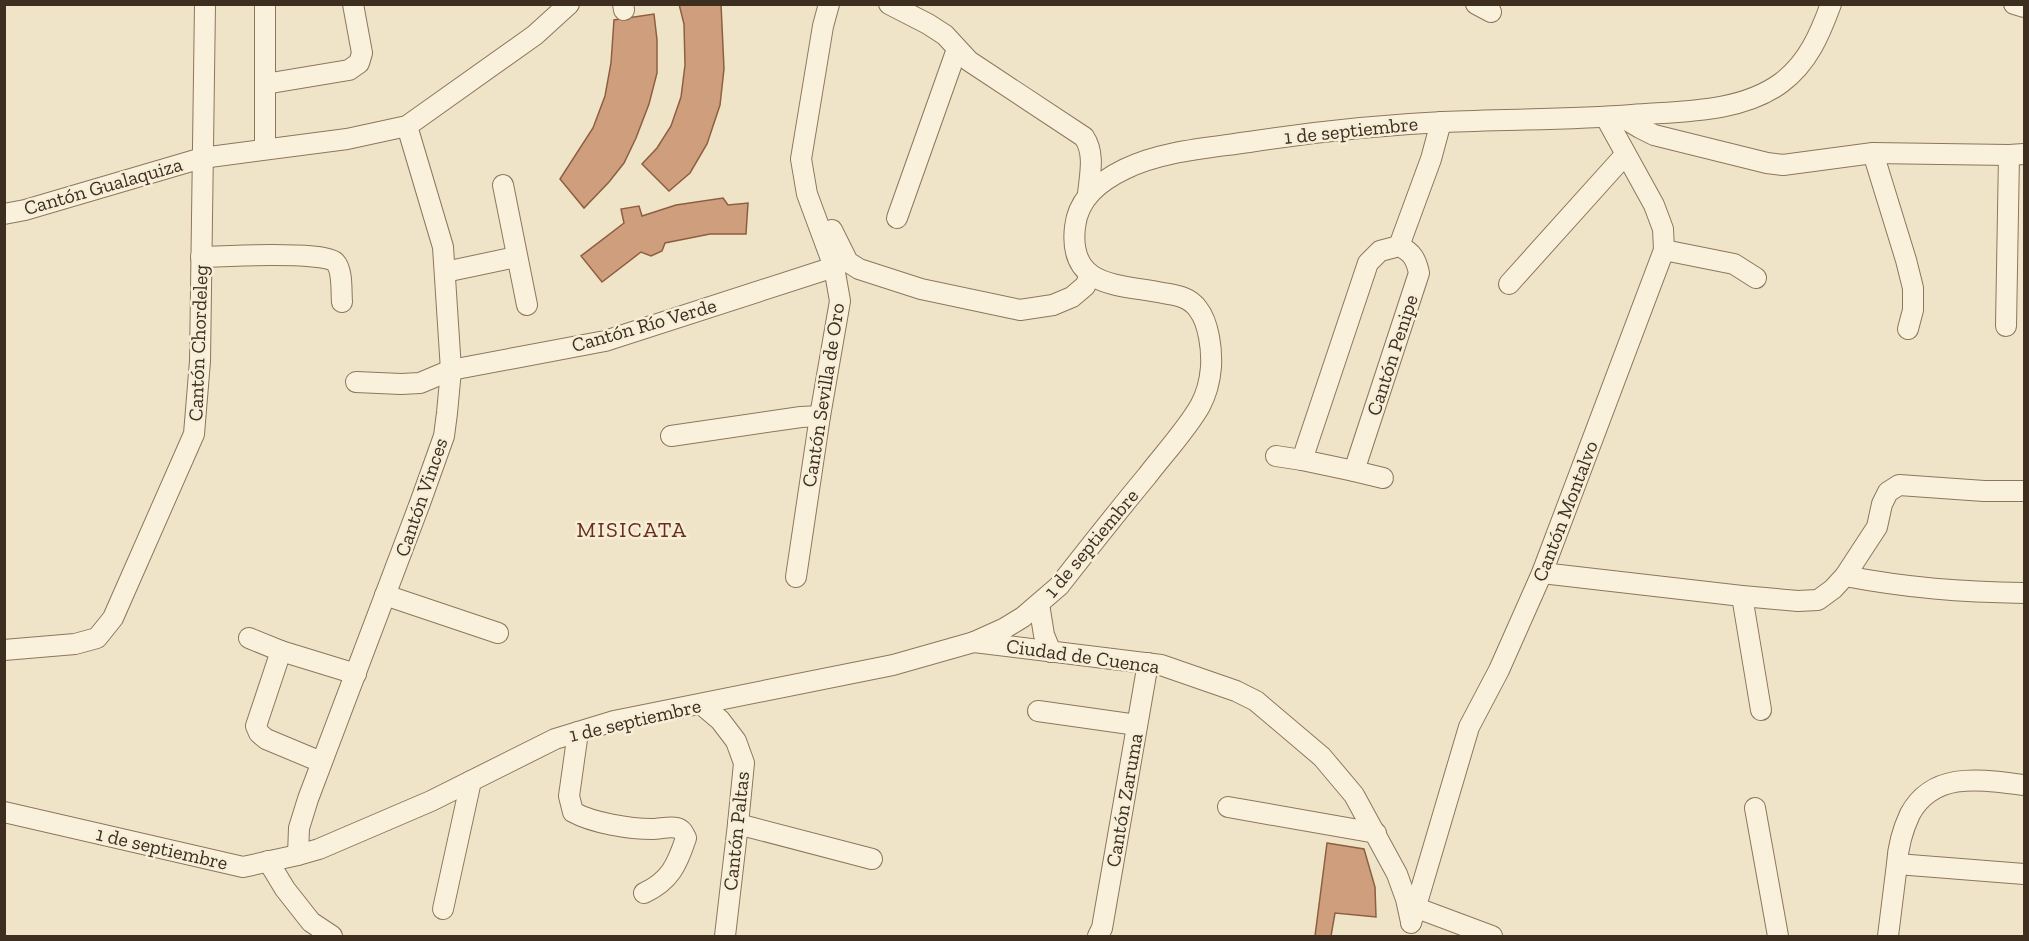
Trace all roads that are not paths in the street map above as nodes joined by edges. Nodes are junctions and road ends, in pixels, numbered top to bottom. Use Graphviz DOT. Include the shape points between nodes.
graph roads {
  1 [pos="206,4"];
  2 [pos="353,4"];
  3 [pos="569,4"];
  4 [pos="829,4"];
  5 [pos="889,4"];
  6 [pos="1831,4"];
  7 [pos="2014,4"];
  8 [pos="265,5"];
  9 [pos="2025,7"];
  10 [pos="957,49"];
  11 [pos="265,84"];
  12 [pos="1613,117"];
  13 [pos="1441,122"];
  14 [pos="406,126"];
  15 [pos="265,148"];
  16 [pos="1873,153"];
  17 [pos="2017,154"];
  18 [pos="1625,156"];
  19 [pos="202,158"];
  20 [pos="503,185"];
  21 [pos="807,194"];
  22 [pos="1088,194"];
  23 [pos="4,214"];
  24 [pos="897,218"];
  25 [pos="1399,246"];
  26 [pos="1664,250"];
  27 [pos="201,257"];
  28 [pos="516,257"];
  29 [pos="834,267"];
  30 [pos="445,272"];
  31 [pos="1090,276"];
  32 [pos="1756,278"];
  33 [pos="1509,284"];
  34 [pos="342,302"];
  35 [pos="526,305"];
  36 [pos="2006,326"];
  37 [pos="1908,329"];
  38 [pos="451,370"];
  39 [pos="356,382"];
  40 [pos="820,416"];
  41 [pos="671,436"];
  42 [pos="1276,456"];
  43 [pos="1302,460"];
  44 [pos="1354,471"];
  45 [pos="1383,478"];
  46 [pos="2025,491"];
  47 [pos="1542,573"];
  48 [pos="1845,576"];
  49 [pos="796,577"];
  50 [pos="2025,593"];
  51 [pos="385,595"];
  52 [pos="1742,596"];
  53 [pos="1040,604"];
  54 [pos="498,633"];
  55 [pos="249,638"];
  56 [pos="974,642"];
  57 [pos="4,650"];
  58 [pos="281,651"];
  59 [pos="1051,652"];
  60 [pos="1148,663"];
  61 [pos="356,674"];
  62 [pos="701,704"];
  63 [pos="1761,710"];
  64 [pos="1038,711"];
  65 [pos="1137,725"];
  66 [pos="578,732"];
  67 [pos="321,762"];
  68 [pos="471,781"];
  69 [pos="2025,785"];
  70 [pos="1228,807"];
  71 [pos="1755,808"];
  72 [pos="4,812"];
  73 [pos="738,824"];
  74 [pos="1376,833"];
  75 [pos="298,855"];
  76 [pos="872,860"];
  77 [pos="268,861"];
  78 [pos="1897,864"];
  79 [pos="2025,874"];
  80 [pos="644,894"];
  81 [pos="443,909"];
  82 [pos="1413,923"];
  83 [pos="332,936"];
  84 [pos="725,936"];
  85 [pos="1098,936"];
  86 [pos="1492,936"];
  87 [pos="1778,936"];
  88 [pos="1888,936"];
  1 -- 19 [label="street, Cantón Chordeleg"];
  2 -- 11 [label="street" via="362,53 359,63 350,70"];
  3 -- 14 [label="street" via="535,35"];
  4 -- 21 [label="street, Cantón Sevilla de Oro" via="801,159"];
  5 -- 10 [label="street" via="945,35"];
  6 -- 12 [label="street, 1 de septiembre" via="1806,59 1781,83 1764,92 1713,108"];
  7 -- 9 [label="street"];
  8 -- 11 [label="street"];
  10 -- 22 [label="street" via="969,61 1084,137 1091,158"];
  10 -- 24 [label="street"];
  11 -- 15 [label="street"];
  12 -- 13 [label="street, 1 de septiembre"];
  12 -- 16 [label="street" via="1654,135 1767,163 1784,165"];
  12 -- 18 [label="street, Cantón Montalvo"];
  13 -- 22 [label="street, 1 de septiembre" via="1331,130 1166,155 1126,168"];
  13 -- 25 [label="street"];
  14 -- 15 [label="street, Cantón Gualaquiza"];
  14 -- 30 [label="street, Cantón Vinces" via="443,247"];
  15 -- 19 [label="street, Cantón Gualaquiza"];
  16 -- 17 [label="street"];
  16 -- 37 [label="street" via="1913,288"];
  17 -- 36 [label="street"];
  18 -- 26 [label="street, Cantón Montalvo" via="1654,205 1663,230"];
  18 -- 33 [label="street"];
  19 -- 23 [label="street, Cantón Gualaquiza"];
  19 -- 27 [label="street, Cantón Chordeleg"];
  20 -- 28 [label="street"];
  21 -- 29 [label="street, Cantón Sevilla de Oro"];
  21 -- 31 [label="street" via="820,204 848,262 921,289 1020,310 1072,297"];
  22 -- 31 [label="street" via="1075,222 1074,244 1078,262"];
  25 -- 43 [label="street" via="1380,252 1368,262"];
  25 -- 44 [label="street, Cantón Penipe" via="1409,251 1419,273"];
  26 -- 32 [label="street" via="1734,264"];
  26 -- 47 [label="street, Cantón Montalvo"];
  27 -- 34 [label="street" via="328,258 339,270"];
  27 -- 57 [label="street, Cantón Chordeleg" via="200,361 194,434 113,618 97,638 75,644"];
  28 -- 30 [label="street"];
  28 -- 35 [label="street"];
  29 -- 38 [label="street, Cantón Río Verde" via="604,341"];
  29 -- 40 [label="street, Cantón Sevilla de Oro" via="840,301"];
  30 -- 38 [label="street, Cantón Vinces"];
  31 -- 53 [label="street, 1 de septiembre" via="1182,296 1198,307 1206,323 1211,367 1199,406 1167,451 1059,586"];
  38 -- 39 [label="street, Cantón Río Verde" via="420,383"];
  38 -- 51 [label="street, Cantón Vinces" via="444,436"];
  40 -- 41 [label="street"];
  40 -- 49 [label="street, Cantón Sevilla de Oro"];
  42 -- 43 [label="street"];
  43 -- 44 [label="street"];
  44 -- 45 [label="street"];
  46 -- 48 [label="street" via="1899,485 1888,492 1877,527"];
  47 -- 52 [label="street"];
  47 -- 82 [label="street, Cantón Montalvo" via="1469,727"];
  48 -- 50 [label="street" via="1894,586"];
  48 -- 52 [label="street" via="1818,600 1798,602"];
  51 -- 54 [label="street"];
  51 -- 61 [label="street, Cantón Vinces"];
  52 -- 63 [label="street"];
  53 -- 56 [label="street, 1 de septiembre" via="1005,628"];
  53 -- 59 [label="street" via="1044,635"];
  55 -- 58 [label="street"];
  56 -- 59 [label="street, Ciudad de Cuenca"];
  56 -- 62 [label="street, 1 de septiembre" via="893,665"];
  58 -- 61 [label="street"];
  58 -- 67 [label="street" via="256,726 266,739"];
  59 -- 60 [label="street, Ciudad de Cuenca"];
  60 -- 65 [label="street, Cantón Zaruma"];
  60 -- 74 [label="street, Ciudad de Cuenca" via="1256,701 1322,757 1354,795"];
  61 -- 67 [label="street, Cantón Vinces"];
  62 -- 66 [label="street, 1 de septiembre"];
  62 -- 73 [label="street, Cantón Paltas" via="736,741 744,764"];
  64 -- 65 [label="street"];
  65 -- 85 [label="street, Cantón Zaruma"];
  66 -- 68 [label="street, 1 de septiembre" via="555,739"];
  66 -- 80 [label="street" via="569,796 573,812 584,819 628,826 677,828 686,838 671,873"];
  67 -- 75 [label="street, Cantón Vinces" via="299,828"];
  68 -- 75 [label="street, 1 de septiembre"];
  68 -- 81 [label="street"];
  69 -- 78 [label="street" via="1983,780 1950,782 1932,789 1918,800 1905,825"];
  70 -- 74 [label="street"];
  71 -- 87 [label="street"];
  72 -- 77 [label="street, 1 de septiembre" via="243,867"];
  73 -- 76 [label="street"];
  73 -- 84 [label="street, Cantón Paltas"];
  74 -- 82 [label="street, Ciudad de Cuenca" via="1397,874"];
  75 -- 77 [label="street, 1 de septiembre"];
  77 -- 83 [label="street" via="311,922"];
  78 -- 79 [label="street"];
  78 -- 88 [label="street"];
  82 -- 86 [label="street"];
}
